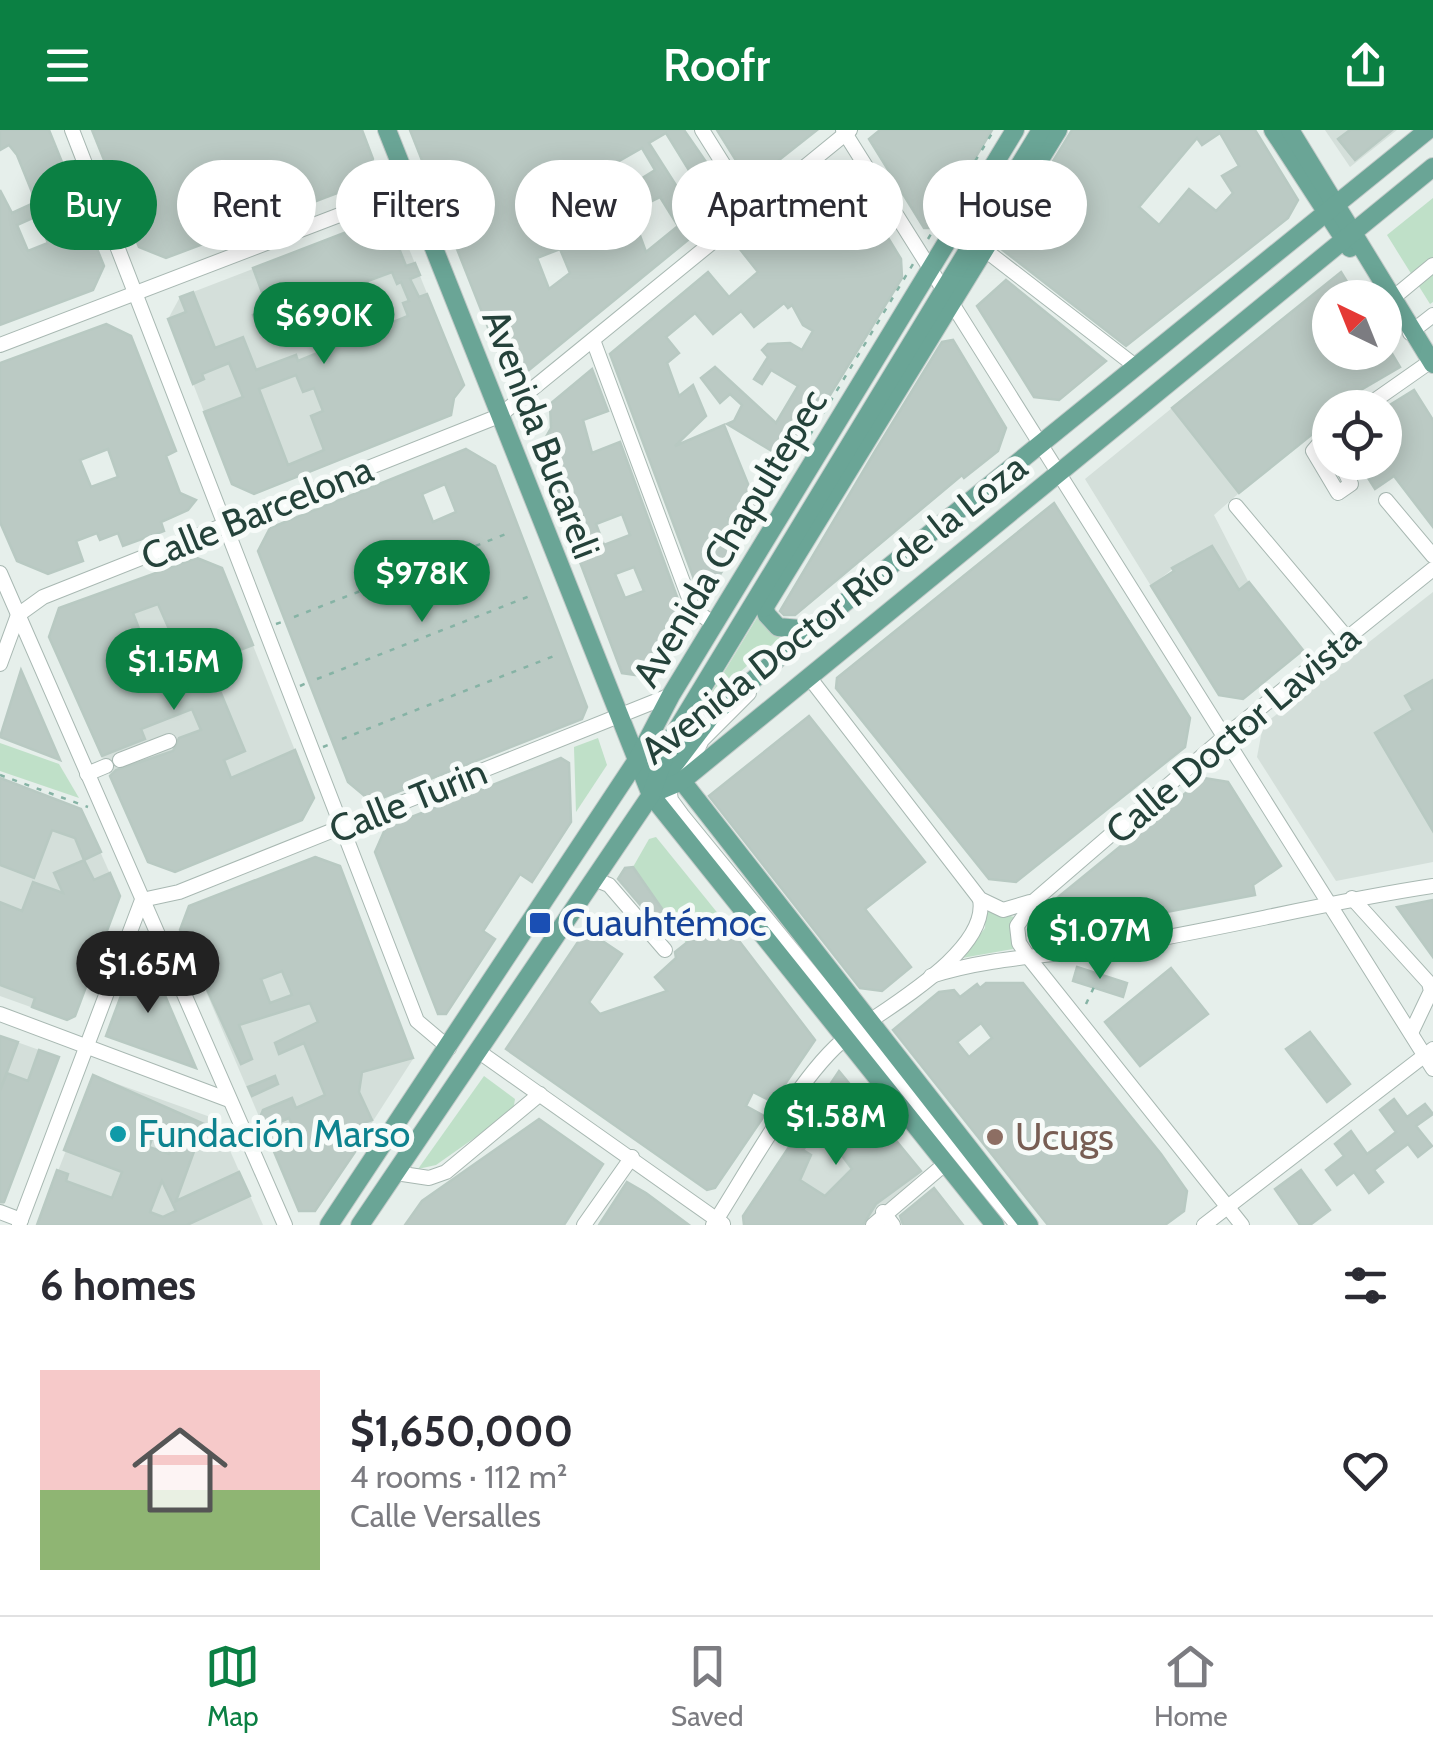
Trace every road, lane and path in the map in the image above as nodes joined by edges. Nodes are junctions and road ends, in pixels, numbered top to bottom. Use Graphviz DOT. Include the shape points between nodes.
graph roads {
  1 [pos="72,130"];
  2 [pos="387,130"];
  3 [pos="702,130"];
  4 [pos="994,130"];
  5 [pos="1015,130"];
  6 [pos="1045,130"];
  7 [pos="1058,130"];
  8 [pos="1273,130"];
  9 [pos="1290,130"];
  10 [pos="1428,130"];
  11 [pos="846,131"];
  12 [pos="399,160"];
  13 [pos="721,160"];
  14 [pos="811,160"];
  15 [pos="976,160"];
  16 [pos="1040,160"];
  17 [pos="1433,167"];
  18 [pos="1330,207"];
  19 [pos="336,217"];
  20 [pos="1348,235"];
  21 [pos="434,250"];
  22 [pos="703,250"];
  23 [pos="985,250"];
  24 [pos="1433,265"];
  25 [pos="921,266"];
  26 [pos="1379,280"];
  27 [pos="1402,290"];
  28 [pos="136,296"];
  29 [pos="947,297"];
  30 [pos="1402,315"];
  31 [pos="1433,316"];
  32 [pos="1412,332"];
  33 [pos="592,340"];
  34 [pos="0,344"];
  35 [pos="1432,363"];
  36 [pos="1134,366"];
  37 [pos="1391,390"];
  38 [pos="500,416"];
  39 [pos="1039,443"];
  40 [pos="1058,472"];
  41 [pos="1330,480"];
  42 [pos="1348,480"];
  43 [pos="778,487"];
  44 [pos="1386,500"];
  45 [pos="1236,506"];
  46 [pos="225,526"];
  47 [pos="511,532"];
  48 [pos="1433,556"];
  49 [pos="1433,569"];
  50 [pos="0,572"];
  51 [pos="535,594"];
  52 [pos="761,600"];
  53 [pos="18,615"];
  54 [pos="294,617"];
  55 [pos="714,624"];
  56 [pos="810,630"];
  57 [pos="1348,638"];
  58 [pos="559,654"];
  59 [pos="0,664"];
  60 [pos="808,678"];
  61 [pos="318,679"];
  62 [pos="671,695"];
  63 [pos="618,718"];
  64 [pos="1223,738"];
  65 [pos="169,740"];
  66 [pos="342,740"];
  67 [pos="637,760"];
  68 [pos="87,774"];
  69 [pos="0,775"];
  70 [pos="667,784"];
  71 [pos="104,813"];
  72 [pos="342,827"];
  73 [pos="594,879"];
  74 [pos="1433,886"];
  75 [pos="1352,898"];
  76 [pos="980,899"];
  77 [pos="142,900"];
  78 [pos="1035,900"];
  79 [pos="1326,904"];
  80 [pos="665,950"];
  81 [pos="1029,958"];
  82 [pos="931,976"];
  83 [pos="1094,988"];
  84 [pos="0,1014"];
  85 [pos="1078,1020"];
  86 [pos="858,1029"];
  87 [pos="1411,1033"];
  88 [pos="86,1046"];
  89 [pos="449,1048"];
  90 [pos="478,1051"];
  91 [pos="1430,1058"];
  92 [pos="540,1094"];
  93 [pos="779,1094"];
  94 [pos="229,1100"];
  95 [pos="790,1108"];
  96 [pos="632,1157"];
  97 [pos="946,1163"];
  98 [pos="396,1173"];
  99 [pos="1228,1208"];
  100 [pos="0,1212"];
  101 [pos="883,1212"];
  102 [pos="20,1222"];
  103 [pos="718,1223"];
  104 [pos="285,1225"];
  105 [pos="329,1225"];
  106 [pos="360,1225"];
  107 [pos="584,1225"];
  108 [pos="873,1225"];
  109 [pos="893,1225"];
  110 [pos="995,1225"];
  111 [pos="1018,1225"];
  112 [pos="1028,1225"];
  113 [pos="1204,1225"];
  114 [pos="1242,1225"];
  1 -- 28 [label="street"];
  2 -- 12 [label="main road, Avenida Bucareli"];
  3 -- 13 [label="street"];
  4 -- 15 [label="path"];
  5 -- 25 [label="main road, Avenida Chapultepec"];
  6 -- 29 [label="main road, Avenida Chapultepec"];
  7 -- 16 [label="main road, Avenida Chapultepec"];
  8 -- 18 [label="main road"];
  9 -- 18 [label="main road"];
  10 -- 18 [label="main road, Avenida Doctor Río de la Loza"];
  11 -- 14 [label="street, Calle Barcelona"];
  11 -- 25 [label="street"];
  17 -- 20 [label="main road, Avenida Doctor Río de la Loza"];
  18 -- 20 [label="main road"];
  18 -- 36 [label="main road, Avenida Doctor Río de la Loza"];
  19 -- 28 [label="street"];
  20 -- 26 [label="main road"];
  20 -- 40 [label="main road, Avenida Doctor Río de la Loza"];
  21 -- 38 [label="main road, Avenida Bucareli"];
  22 -- 33 [label="street, Calle Barcelona"];
  23 -- 29 [label="main road, Avenida Chapultepec"];
  23 -- 36 [label="street"];
  24 -- 27 [label="street"];
  25 -- 29 [label="street"];
  25 -- 43 [label="path"];
  25 -- 55 [label="main road, Avenida Chapultepec"];
  28 -- 34 [label="street"];
  28 -- 46 [label="street"];
  29 -- 39 [label="street"];
  29 -- 52 [label="main road, Avenida Chapultepec"];
  30 -- 32 [label="main road"];
  31 -- 32 [label="street"];
  32 -- 35 [label="main road"];
  33 -- 38 [label="street, Calle Barcelona"];
  33 -- 55 [label="street" via="693,608"];
  35 -- 37 [label="street"];
  36 -- 39 [label="main road, Avenida Doctor Río de la Loza"];
  38 -- 46 [label="street, Calle Barcelona"];
  38 -- 63 [label="main road, Avenida Bucareli"];
  39 -- 40 [label="street"];
  39 -- 56 [label="main road, Avenida Doctor Río de la Loza"];
  40 -- 60 [label="main road, Avenida Doctor Río de la Loza"];
  40 -- 64 [label="street"];
  41 -- 42 [label="street" via="1338,493"];
  44 -- 48 [label="street"];
  45 -- 57 [label="street"];
  46 -- 53 [label="street, Calle Barcelona" via="43,598"];
  46 -- 72 [label="street"];
  47 -- 54 [label="path"];
  49 -- 57 [label="street, Calle Doctor Lavista"];
  50 -- 53 [label="street"];
  51 -- 61 [label="path"];
  52 -- 56 [label="main road" via="778,627"];
  52 -- 70 [label="street" via="695,710"];
  52 -- 70 [label="main road, Avenida Chapultepec" via="670,741"];
  53 -- 59 [label="street"];
  53 -- 68 [label="street"];
  55 -- 62 [label="main road, Avenida Chapultepec"];
  56 -- 70 [label="main road, Avenida Doctor Río de la Loza" via="711,716"];
  57 -- 64 [label="street, Calle Doctor Lavista"];
  58 -- 66 [label="path"];
  60 -- 70 [label="main road, Avenida Doctor Río de la Loza"];
  60 -- 76 [label="street"];
  62 -- 63 [label="street, Calle Turin"];
  62 -- 67 [label="main road, Avenida Chapultepec"];
  63 -- 67 [label="main road, Avenida Bucareli"];
  63 -- 72 [label="street, Calle Turin"];
  64 -- 78 [label="street, Calle Doctor Lavista"];
  64 -- 79 [label="street"];
  65 -- 68 [label="street"];
  67 -- 70 [label="main road, Avenida Bucareli"];
  67 -- 89 [label="main road, Avenida Chapultepec"];
  68 -- 71 [label="street"];
  69 -- 71 [label="path"];
  70 -- 73 [label="main road, Avenida Chapultepec"];
  70 -- 86 [label="main road"];
  70 -- 86 [label="main road" via="859,1004"];
  71 -- 77 [label="street"];
  72 -- 77 [label="street, Calle Turin" via="179,892"];
  72 -- 89 [label="street" via="418,1021"];
  73 -- 80 [label="street" via="609,885"];
  73 -- 90 [label="main road, Avenida Chapultepec"];
  74 -- 75 [label="street"];
  75 -- 79 [label="street"];
  75 -- 87 [label="street" via="1429,982 1432,991"];
  76 -- 78 [label="street" via="1004,910"];
  76 -- 82 [label="street" via="977,932"];
  77 -- 88 [label="street"];
  77 -- 94 [label="street"];
  78 -- 81 [label="street" via="1017,926"];
  79 -- 81 [label="street"];
  79 -- 87 [label="street"];
  81 -- 82 [label="street"];
  81 -- 85 [label="street"];
  82 -- 86 [label="street"];
  83 -- 85 [label="path"];
  84 -- 88 [label="street"];
  85 -- 99 [label="street"];
  86 -- 95 [label="street" via="826,1055"];
  86 -- 97 [label="main road"];
  86 -- 111 [label="street"];
  86 -- 112 [label="main road"];
  87 -- 91 [label="street"];
  88 -- 94 [label="street"];
  88 -- 102 [label="street"];
  89 -- 105 [label="main road, Avenida Chapultepec"];
  90 -- 92 [label="street"];
  90 -- 98 [label="main road, Avenida Chapultepec"];
  91 -- 99 [label="street"];
  92 -- 96 [label="street"];
  92 -- 98 [label="street" via="446,1172 429,1178"];
  93 -- 95 [label="street"];
  94 -- 104 [label="street"];
  95 -- 103 [label="street"];
  96 -- 103 [label="street"];
  96 -- 107 [label="street"];
  97 -- 101 [label="street"];
  97 -- 110 [label="main road"];
  98 -- 106 [label="main road, Avenida Chapultepec"];
  99 -- 113 [label="street"];
  99 -- 114 [label="street"];
  100 -- 102 [label="street"];
  101 -- 108 [label="street"];
  101 -- 109 [label="street"];
}
